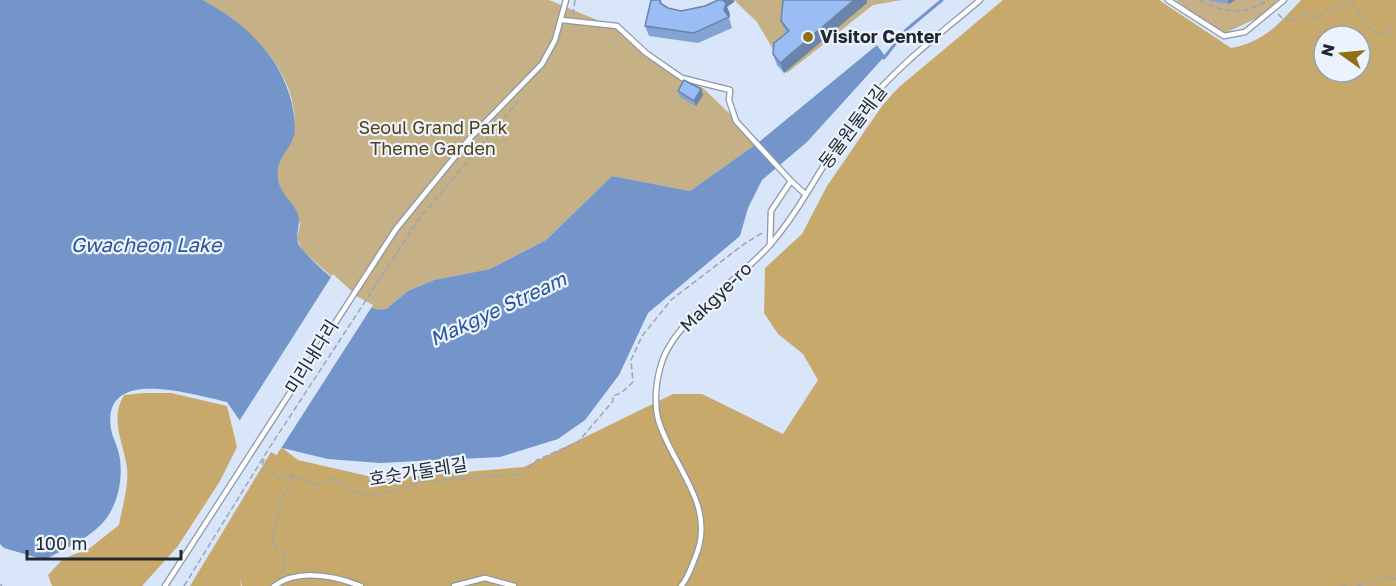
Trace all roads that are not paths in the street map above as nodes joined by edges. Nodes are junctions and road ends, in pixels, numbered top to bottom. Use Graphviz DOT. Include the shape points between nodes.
graph roads {
  1 [pos="566,0"];
  2 [pos="980,0"];
  3 [pos="1168,0"];
  4 [pos="1284,0"];
  5 [pos="562,20"];
  6 [pos="791,181"];
  7 [pos="805,194"];
  8 [pos="770,245"];
  9 [pos="276,585"];
  10 [pos="165,586"];
  11 [pos="361,586"];
  12 [pos="454,586"];
  13 [pos="514,586"];
  14 [pos="681,586"];
  1 -- 5 [label="lane, 미리내다리"];
  2 -- 7 [label="lane, 동물원둘레길" via="891,76 859,114"];
  3 -- 4 [label="lane" via="1224,36 1245,32"];
  5 -- 6 [label="lane" via="617,26 682,78 730,90 736,121"];
  5 -- 10 [label="lane, 미리내다리" via="542,64 464,145 367,270"];
  6 -- 7 [label="lane"];
  6 -- 8 [label="lane" via="771,212"];
  7 -- 8 [label="lane, 동물원둘레길"];
  8 -- 14 [label="lane, Makgye-ro" via="681,328 660,366 658,418 693,489 702,524 701,544"];
  9 -- 11 [label="lane" via="295,576 314,576"];
  12 -- 13 [label="lane" via="485,578"];
}
